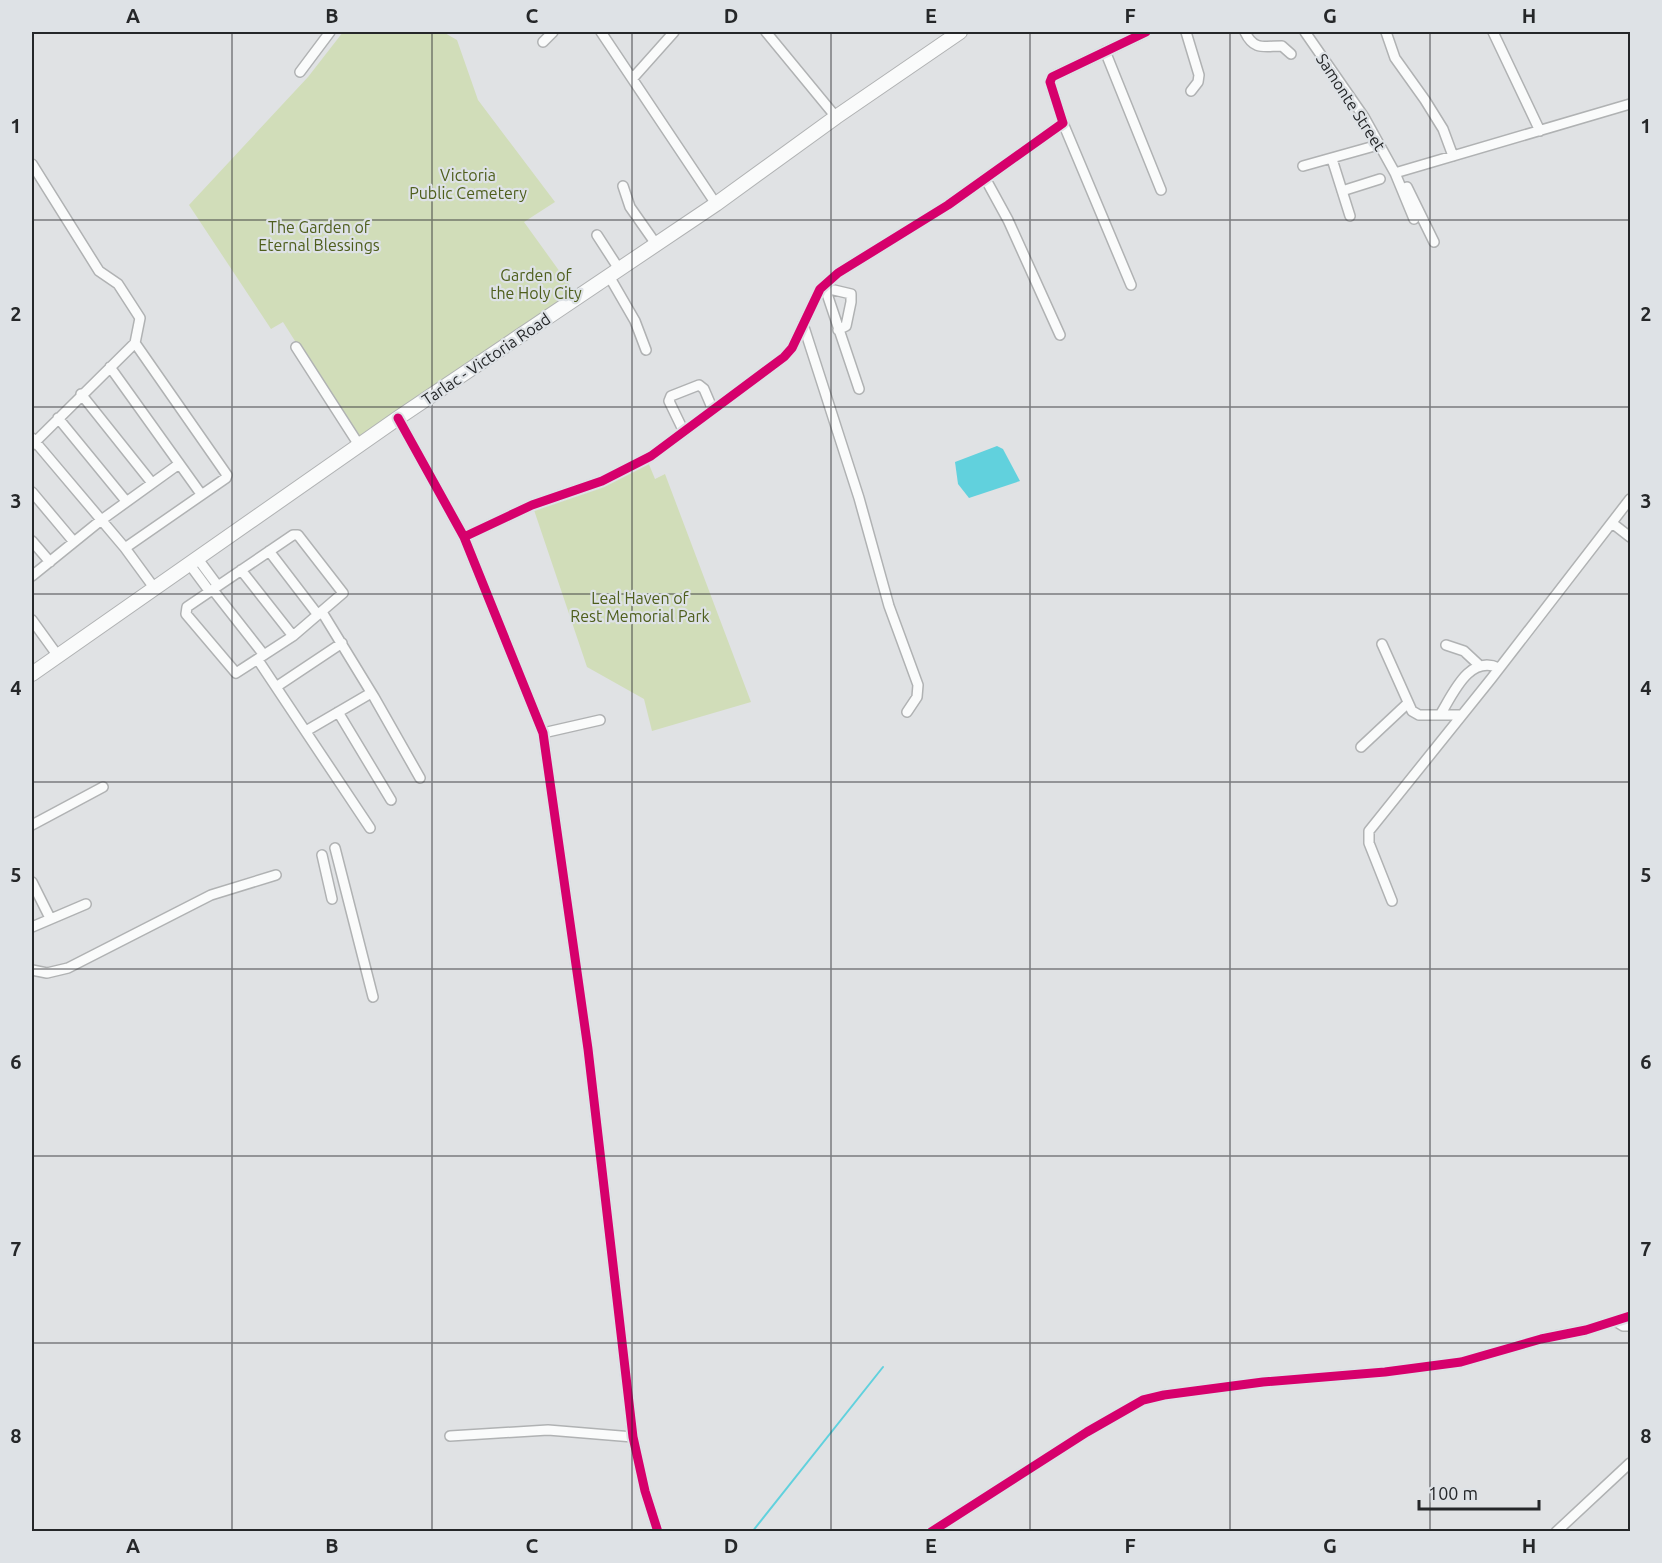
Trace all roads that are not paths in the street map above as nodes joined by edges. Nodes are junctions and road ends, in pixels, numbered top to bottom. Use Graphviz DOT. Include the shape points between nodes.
graph roads {
  1 [pos="330,32"];
  2 [pos="553,32"];
  3 [pos="601,32"];
  4 [pos="674,32"];
  5 [pos="766,32"];
  6 [pos="960,32"];
  7 [pos="1146,32"];
  8 [pos="1186,32"];
  9 [pos="1248,32"];
  10 [pos="1305,32"];
  11 [pos="1386,32"];
  12 [pos="1493,32"];
  13 [pos="543,42"];
  14 [pos="1106,51"];
  15 [pos="1291,54"];
  16 [pos="300,72"];
  17 [pos="633,78"];
  18 [pos="1191,91"];
  19 [pos="1630,104"];
  20 [pos="836,117"];
  21 [pos="1063,123"];
  22 [pos="1540,131"];
  23 [pos="1378,145"];
  24 [pos="1453,156"];
  25 [pos="1332,159"];
  26 [pos="32,164"];
  27 [pos="1303,166"];
  28 [pos="1397,172"];
  29 [pos="985,178"];
  30 [pos="1380,179"];
  31 [pos="623,186"];
  32 [pos="1161,190"];
  33 [pos="1342,191"];
  34 [pos="716,204"];
  35 [pos="1350,216"];
  36 [pos="1414,219"];
  37 [pos="597,235"];
  38 [pos="1434,242"];
  39 [pos="656,244"];
  40 [pos="614,272"];
  41 [pos="1131,285"];
  42 [pos="825,288"];
  43 [pos="803,324"];
  44 [pos="838,330"];
  45 [pos="1060,335"];
  46 [pos="135,343"];
  47 [pos="296,347"];
  48 [pos="646,350"];
  49 [pos="110,367"];
  50 [pos="860,388"];
  51 [pos="81,394"];
  52 [pos="712,410"];
  53 [pos="58,418"];
  54 [pos="398,418"];
  55 [pos="684,432"];
  56 [pos="32,442"];
  57 [pos="359,446"];
  58 [pos="179,464"];
  59 [pos="152,483"];
  60 [pos="32,492"];
  61 [pos="201,494"];
  62 [pos="1630,499"];
  63 [pos="126,501"];
  64 [pos="100,521"];
  65 [pos="1612,523"];
  66 [pos="464,537"];
  67 [pos="1630,537"];
  68 [pos="32,541"];
  69 [pos="74,542"];
  70 [pos="125,548"];
  71 [pos="269,550"];
  72 [pos="50,562"];
  73 [pos="194,562"];
  74 [pos="241,570"];
  75 [pos="32,576"];
  76 [pos="155,589"];
  77 [pos="213,589"];
  78 [pos="320,614"];
  79 [pos="32,620"];
  80 [pos="293,636"];
  81 [pos="342,643"];
  82 [pos="1382,644"];
  83 [pos="1446,645"];
  84 [pos="58,656"];
  85 [pos="261,658"];
  86 [pos="1479,665"];
  87 [pos="1499,668"];
  88 [pos="32,674"];
  89 [pos="276,687"];
  90 [pos="370,693"];
  91 [pos="1408,703"];
  92 [pos="338,712"];
  93 [pos="907,712"];
  94 [pos="1440,715"];
  95 [pos="1461,715"];
  96 [pos="600,720"];
  97 [pos="306,731"];
  98 [pos="543,733"];
  99 [pos="1361,747"];
  100 [pos="420,778"];
  101 [pos="103,787"];
  102 [pos="391,800"];
  103 [pos="32,825"];
  104 [pos="370,828"];
  105 [pos="334,848"];
  106 [pos="322,855"];
  107 [pos="276,874"];
  108 [pos="32,882"];
  109 [pos="332,899"];
  110 [pos="1392,901"];
  111 [pos="86,904"];
  112 [pos="50,918"];
  113 [pos="32,927"];
  114 [pos="32,970"];
  115 [pos="374,998"];
  116 [pos="1630,1316"];
  117 [pos="1615,1321"];
  118 [pos="1630,1326"];
  119 [pos="450,1436"];
  120 [pos="633,1437"];
  121 [pos="1630,1463"];
  122 [pos="658,1532"];
  123 [pos="931,1532"];
  124 [pos="1556,1532"];
  1 -- 16 [label="street"];
  2 -- 13 [label="street"];
  3 -- 17 [label="street"];
  4 -- 17 [label="street"];
  5 -- 20 [label="street"];
  6 -- 20 [label="main road, Tarlac - Victoria Road"];
  7 -- 14 [label="street"];
  8 -- 18 [label="street" via="1199,75"];
  9 -- 15 [label="street" via="1249,40 1258,46 1282,46"];
  10 -- 23 [label="street, Samonte Street" via="1364,117"];
  11 -- 24 [label="street" via="1395,58 1443,129"];
  12 -- 22 [label="street"];
  14 -- 21 [label="street" via="1050,79"];
  14 -- 32 [label="street"];
  17 -- 34 [label="street"];
  19 -- 22 [label="street"];
  20 -- 34 [label="main road, Tarlac - Victoria Road"];
  21 -- 29 [label="street"];
  21 -- 41 [label="street"];
  22 -- 24 [label="street"];
  23 -- 25 [label="street"];
  23 -- 28 [label="street, Samonte Street"];
  24 -- 28 [label="street"];
  25 -- 27 [label="street"];
  25 -- 33 [label="street"];
  26 -- 46 [label="street" via="99,272 118,284 139,314"];
  28 -- 36 [label="street"];
  28 -- 38 [label="street"];
  29 -- 42 [label="street" via="838,273"];
  29 -- 45 [label="street"];
  30 -- 33 [label="street"];
  31 -- 39 [label="street" via="630,207"];
  33 -- 35 [label="street"];
  34 -- 39 [label="main road, Tarlac - Victoria Road"];
  37 -- 40 [label="street"];
  39 -- 40 [label="main road, Tarlac - Victoria Road"];
  40 -- 48 [label="street"];
  40 -- 54 [label="main road, Tarlac - Victoria Road"];
  42 -- 43 [label="street" via="820,288"];
  42 -- 44 [label="street"];
  42 -- 44 [label="street" via="851,294 846,326"];
  43 -- 52 [label="street" via="784,357"];
  43 -- 93 [label="street" via="889,606 918,685 918,697"];
  44 -- 50 [label="street"];
  46 -- 49 [label="street"];
  46 -- 61 [label="street" via="225,470 226,478"];
  47 -- 57 [label="street"];
  49 -- 51 [label="street"];
  49 -- 58 [label="street"];
  51 -- 53 [label="street"];
  51 -- 59 [label="street"];
  52 -- 55 [label="street"];
  52 -- 55 [label="street" via="699,385 671,396 669,401"];
  53 -- 56 [label="street"];
  53 -- 63 [label="street"];
  54 -- 57 [label="main road, Tarlac - Victoria Road"];
  54 -- 66 [label="street"];
  55 -- 66 [label="street" via="651,456 602,481 532,505"];
  56 -- 64 [label="street"];
  57 -- 73 [label="main road, Tarlac - Victoria Road"];
  58 -- 59 [label="street"];
  58 -- 61 [label="street"];
  59 -- 63 [label="street"];
  60 -- 69 [label="street"];
  61 -- 70 [label="street"];
  62 -- 65 [label="street"];
  63 -- 64 [label="street"];
  64 -- 69 [label="street"];
  64 -- 70 [label="street"];
  65 -- 67 [label="street"];
  65 -- 87 [label="street"];
  66 -- 98 [label="street"];
  68 -- 72 [label="street"];
  69 -- 72 [label="street"];
  70 -- 76 [label="street"];
  71 -- 74 [label="street"];
  71 -- 78 [label="street"];
  71 -- 78 [label="street" via="289,536 298,535 343,593"];
  72 -- 75 [label="street"];
  73 -- 76 [label="main road, Tarlac - Victoria Road"];
  73 -- 77 [label="street"];
  74 -- 77 [label="street"];
  74 -- 80 [label="street"];
  76 -- 84 [label="main road, Tarlac - Victoria Road"];
  77 -- 85 [label="street"];
  77 -- 85 [label="street" via="187,607 186,614 236,673"];
  78 -- 80 [label="street"];
  78 -- 81 [label="street"];
  79 -- 84 [label="street"];
  80 -- 85 [label="street"];
  81 -- 89 [label="street"];
  81 -- 90 [label="street"];
  82 -- 91 [label="street"];
  83 -- 86 [label="street" via="1464,651"];
  84 -- 88 [label="main road, Tarlac - Victoria Road"];
  85 -- 89 [label="street"];
  86 -- 87 [label="street"];
  86 -- 94 [label="street" via="1463,678"];
  87 -- 95 [label="street"];
  89 -- 97 [label="street"];
  90 -- 92 [label="street"];
  90 -- 100 [label="street"];
  91 -- 94 [label="street" via="1419,715"];
  91 -- 99 [label="street"];
  92 -- 97 [label="street"];
  92 -- 102 [label="street"];
  94 -- 95 [label="street"];
  95 -- 110 [label="street" via="1369,831 1369,843"];
  96 -- 98 [label="street"];
  97 -- 104 [label="street"];
  98 -- 120 [label="street" via="588,1049"];
  101 -- 103 [label="street"];
  105 -- 115 [label="street"];
  106 -- 109 [label="street"];
  107 -- 114 [label="street" via="211,895 68,968 47,973"];
  108 -- 112 [label="street"];
  111 -- 112 [label="street"];
  112 -- 113 [label="street"];
  116 -- 117 [label="street"];
  117 -- 118 [label="street"];
  117 -- 123 [label="street" via="1461,1362 1263,1382 1143,1400"];
  119 -- 120 [label="street" via="548,1430"];
  120 -- 122 [label="street"];
  121 -- 124 [label="street"];
}
